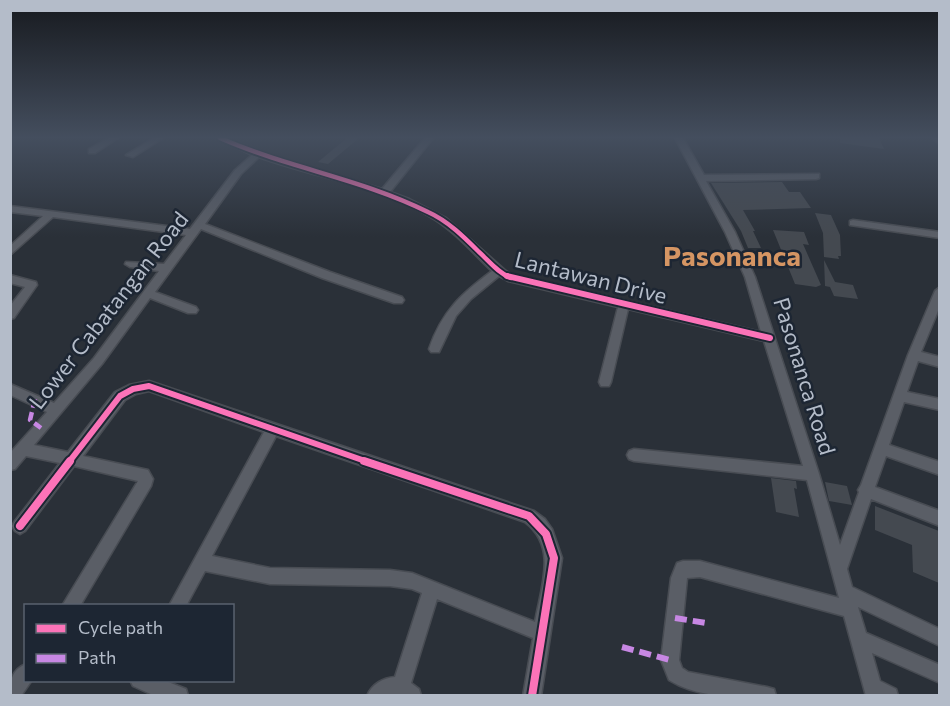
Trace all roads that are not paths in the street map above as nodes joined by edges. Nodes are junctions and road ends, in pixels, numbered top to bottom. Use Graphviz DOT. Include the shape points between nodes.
graph roads {
  1 [pos="239,171"];
  2 [pos="311,171"];
  3 [pos="403,171"];
  4 [pos="696,171"];
  5 [pos="816,176"];
  6 [pos="700,178"];
  7 [pos="384,194"];
  8 [pos="10,209"];
  9 [pos="52,213"];
  10 [pos="853,223"];
  11 [pos="197,229"];
  12 [pos="939,235"];
  13 [pos="10,252"];
  14 [pos="130,264"];
  15 [pos="168,268"];
  16 [pos="498,272"];
  17 [pos="10,279"];
  18 [pos="939,291"];
  19 [pos="150,294"];
  20 [pos="398,300"];
  21 [pos="624,304"];
  22 [pos="192,310"];
  23 [pos="10,315"];
  24 [pos="770,338"];
  25 [pos="435,348"];
  26 [pos="914,355"];
  27 [pos="939,362"];
  28 [pos="605,382"];
  29 [pos="10,389"];
  30 [pos="901,396"];
  31 [pos="939,405"];
  32 [pos="56,410"];
  33 [pos="273,429"];
  34 [pos="881,448"];
  35 [pos="22,449"];
  36 [pos="634,454"];
  37 [pos="71,460"];
  38 [pos="10,464"];
  39 [pos="939,469"];
  40 [pos="812,474"];
  41 [pos="865,490"];
  42 [pos="939,519"];
  43 [pos="20,526"];
  44 [pos="202,562"];
  45 [pos="839,570"];
  46 [pos="432,589"];
  47 [pos="848,600"];
  48 [pos="71,604"];
  49 [pos="178,604"];
  50 [pos="541,633"];
  51 [pos="939,638"];
  52 [pos="860,639"];
  53 [pos="939,674"];
  54 [pos="24,676"];
  55 [pos="142,682"];
  56 [pos="407,691"];
  57 [pos="879,693"];
  58 [pos="10,695"];
  59 [pos="179,696"];
  60 [pos="376,696"];
  61 [pos="532,696"];
  62 [pos="767,696"];
  1 -- 11 [label="street, Lower Cabatangan Road"];
  2 -- 7 [label="street, Lantawan Drive"];
  3 -- 7 [label="street"];
  4 -- 6 [label="street, Pasonanca Road"];
  5 -- 6 [label="street"];
  6 -- 24 [label="street, Pasonanca Road" via="745,264"];
  7 -- 16 [label="street, Lantawan Drive" via="444,222"];
  8 -- 9 [label="street"];
  9 -- 11 [label="street"];
  9 -- 13 [label="street"];
  10 -- 12 [label="street"];
  11 -- 15 [label="street, Lower Cabatangan Road"];
  11 -- 20 [label="street"];
  14 -- 15 [label="street"];
  15 -- 19 [label="street, Lower Cabatangan Road"];
  16 -- 21 [label="street, Lantawan Drive"];
  16 -- 25 [label="street" via="461,299 441,330"];
  17 -- 23 [label="street" via="32,285"];
  18 -- 26 [label="street"];
  19 -- 22 [label="street"];
  19 -- 32 [label="street, Lower Cabatangan Road"];
  21 -- 24 [label="street, Lantawan Drive"];
  21 -- 28 [label="street"];
  24 -- 40 [label="street, Pasonanca Road"];
  26 -- 27 [label="street"];
  26 -- 30 [label="street"];
  29 -- 32 [label="street"];
  30 -- 31 [label="street"];
  30 -- 34 [label="street"];
  32 -- 35 [label="street, Lower Cabatangan Road"];
  33 -- 37 [label="street" via="149,386 120,396"];
  33 -- 44 [label="street"];
  33 -- 50 [label="street" via="541,523 554,558"];
  34 -- 39 [label="street"];
  34 -- 41 [label="street"];
  35 -- 37 [label="street"];
  35 -- 38 [label="street, Lower Cabatangan Road"];
  36 -- 40 [label="street"];
  37 -- 43 [label="street"];
  37 -- 48 [label="street" via="143,475 146,479"];
  40 -- 45 [label="street, Pasonanca Road"];
  41 -- 42 [label="street"];
  41 -- 45 [label="street"];
  44 -- 46 [label="street" via="270,576 390,578"];
  44 -- 49 [label="street"];
  45 -- 47 [label="street, Pasonanca Road"];
  46 -- 50 [label="street"];
  46 -- 56 [label="street"];
  47 -- 51 [label="street"];
  47 -- 52 [label="street, Pasonanca Road"];
  47 -- 62 [label="street" via="700,569 683,569 670,660 675,674 685,680"];
  50 -- 61 [label="street"];
  52 -- 53 [label="street"];
  52 -- 57 [label="street, Pasonanca Road"];
  54 -- 58 [label="street"];
  55 -- 59 [label="street"];
  56 -- 60 [label="street" via="386,686"];
}
